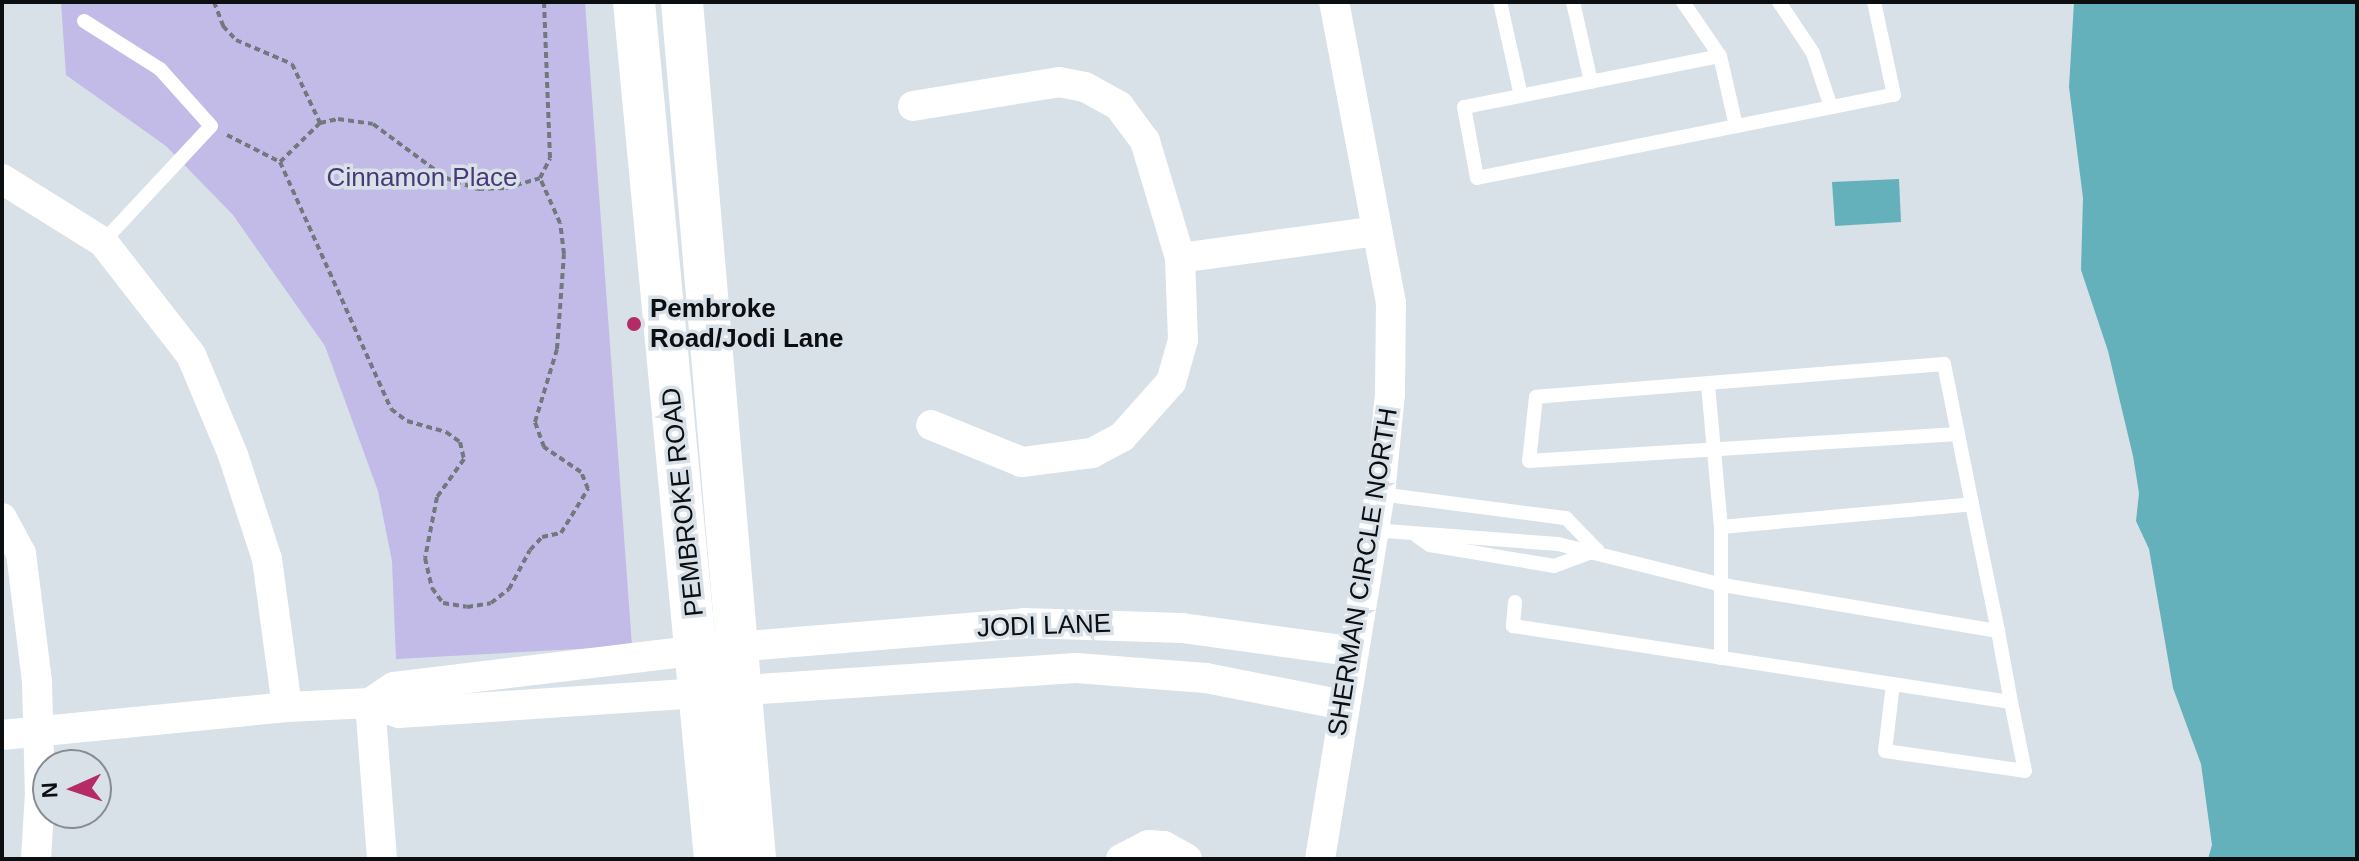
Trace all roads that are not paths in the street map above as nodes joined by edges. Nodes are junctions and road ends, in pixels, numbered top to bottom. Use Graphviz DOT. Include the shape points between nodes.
graph roads {
  1 [pos="634,2"];
  2 [pos="682,2"];
  3 [pos="1334,2"];
  4 [pos="1500,2"];
  5 [pos="1573,2"];
  6 [pos="1683,2"];
  7 [pos="1779,2"];
  8 [pos="1874,2"];
  9 [pos="84,21"];
  10 [pos="1720,56"];
  11 [pos="1591,82"];
  12 [pos="1521,96"];
  13 [pos="913,106"];
  14 [pos="1831,107"];
  15 [pos="1736,126"];
  16 [pos="2,179"];
  17 [pos="1377,231"];
  18 [pos="103,242"];
  19 [pos="1180,258"];
  20 [pos="1708,385"];
  21 [pos="931,425"];
  22 [pos="1958,434"];
  23 [pos="1716,449"];
  24 [pos="1380,494"];
  25 [pos="1972,504"];
  26 [pos="2,518"];
  27 [pos="1721,527"];
  28 [pos="1372,530"];
  29 [pos="1417,536"];
  30 [pos="1597,550"];
  31 [pos="1723,585"];
  32 [pos="1515,602"];
  33 [pos="1998,631"];
  34 [pos="717,648"];
  35 [pos="1350,651"];
  36 [pos="1721,658"];
  37 [pos="1893,684"];
  38 [pos="721,694"];
  39 [pos="2011,702"];
  40 [pos="370,703"];
  41 [pos="1343,705"];
  42 [pos="287,707"];
  43 [pos="39,731"];
  44 [pos="2,735"];
  45 [pos="36,859"];
  46 [pos="382,859"];
  47 [pos="715,859"];
  48 [pos="755,859"];
  49 [pos="1121,859"];
  50 [pos="1187,859"];
  51 [pos="1320,859"];
  1 -- 34 [label="main road, PEMBROKE ROAD"];
  2 -- 34 [label="main road, PEMBROKE ROAD"];
  3 -- 17 [label="street, SHERMAN CIRCLE NORTH"];
  4 -- 12 [label="lane"];
  5 -- 11 [label="lane"];
  6 -- 10 [label="lane"];
  7 -- 14 [label="lane" via="1813,53"];
  8 -- 14 [label="lane" via="1894,95"];
  9 -- 18 [label="lane" via="160,69 211,126"];
  10 -- 11 [label="lane"];
  10 -- 15 [label="lane"];
  11 -- 12 [label="lane"];
  12 -- 15 [label="lane" via="1464,107 1477,178"];
  13 -- 19 [label="street" via="1059,82 1085,87 1119,106 1145,141"];
  14 -- 15 [label="lane"];
  16 -- 18 [label="street"];
  17 -- 19 [label="street"];
  17 -- 24 [label="street, SHERMAN CIRCLE NORTH" via="1391,303 1390,394"];
  18 -- 42 [label="street" via="191,355 233,455 267,559"];
  19 -- 21 [label="street" via="1183,340 1171,382 1122,437 1092,453 1022,462"];
  20 -- 22 [label="lane" via="1944,364"];
  20 -- 23 [label="lane"];
  20 -- 23 [label="lane" via="1536,397 1529,461"];
  22 -- 23 [label="lane"];
  22 -- 25 [label="lane"];
  23 -- 27 [label="lane"];
  24 -- 28 [label="street, SHERMAN CIRCLE NORTH"];
  24 -- 30 [label="lane" via="1566,518"];
  25 -- 27 [label="lane"];
  25 -- 33 [label="lane"];
  26 -- 43 [label="street" via="21,553"];
  27 -- 31 [label="lane"];
  28 -- 29 [label="lane"];
  28 -- 35 [label="street, SHERMAN CIRCLE NORTH"];
  29 -- 30 [label="lane" via="1433,532"];
  29 -- 30 [label="lane" via="1430,545 1554,566"];
  30 -- 31 [label="lane"];
  31 -- 33 [label="lane"];
  31 -- 36 [label="lane"];
  32 -- 36 [label="lane" via="1513,626"];
  33 -- 39 [label="lane"];
  34 -- 35 [label="street, JODI LANE" via="1024,623 1112,623"];
  34 -- 38 [label="main road, PEMBROKE ROAD"];
  34 -- 40 [label="street, JODI LANE" via="394,687"];
  35 -- 41 [label="street, SHERMAN CIRCLE NORTH"];
  36 -- 37 [label="lane"];
  37 -- 39 [label="lane"];
  37 -- 39 [label="lane" via="1885,751 2025,771"];
  38 -- 40 [label="street, JODI LANE" via="399,713"];
  38 -- 41 [label="street, JODI LANE" via="1076,668 1206,678"];
  38 -- 47 [label="main road, PEMBROKE ROAD"];
  38 -- 48 [label="main road, PEMBROKE ROAD"];
  40 -- 42 [label="street"];
  40 -- 46 [label="street"];
  41 -- 51 [label="street, SHERMAN CIRCLE NORTH"];
  42 -- 43 [label="street"];
  43 -- 44 [label="street"];
  43 -- 45 [label="street"];
  49 -- 50 [label="street" via="1149,845 1164,846"];
}
